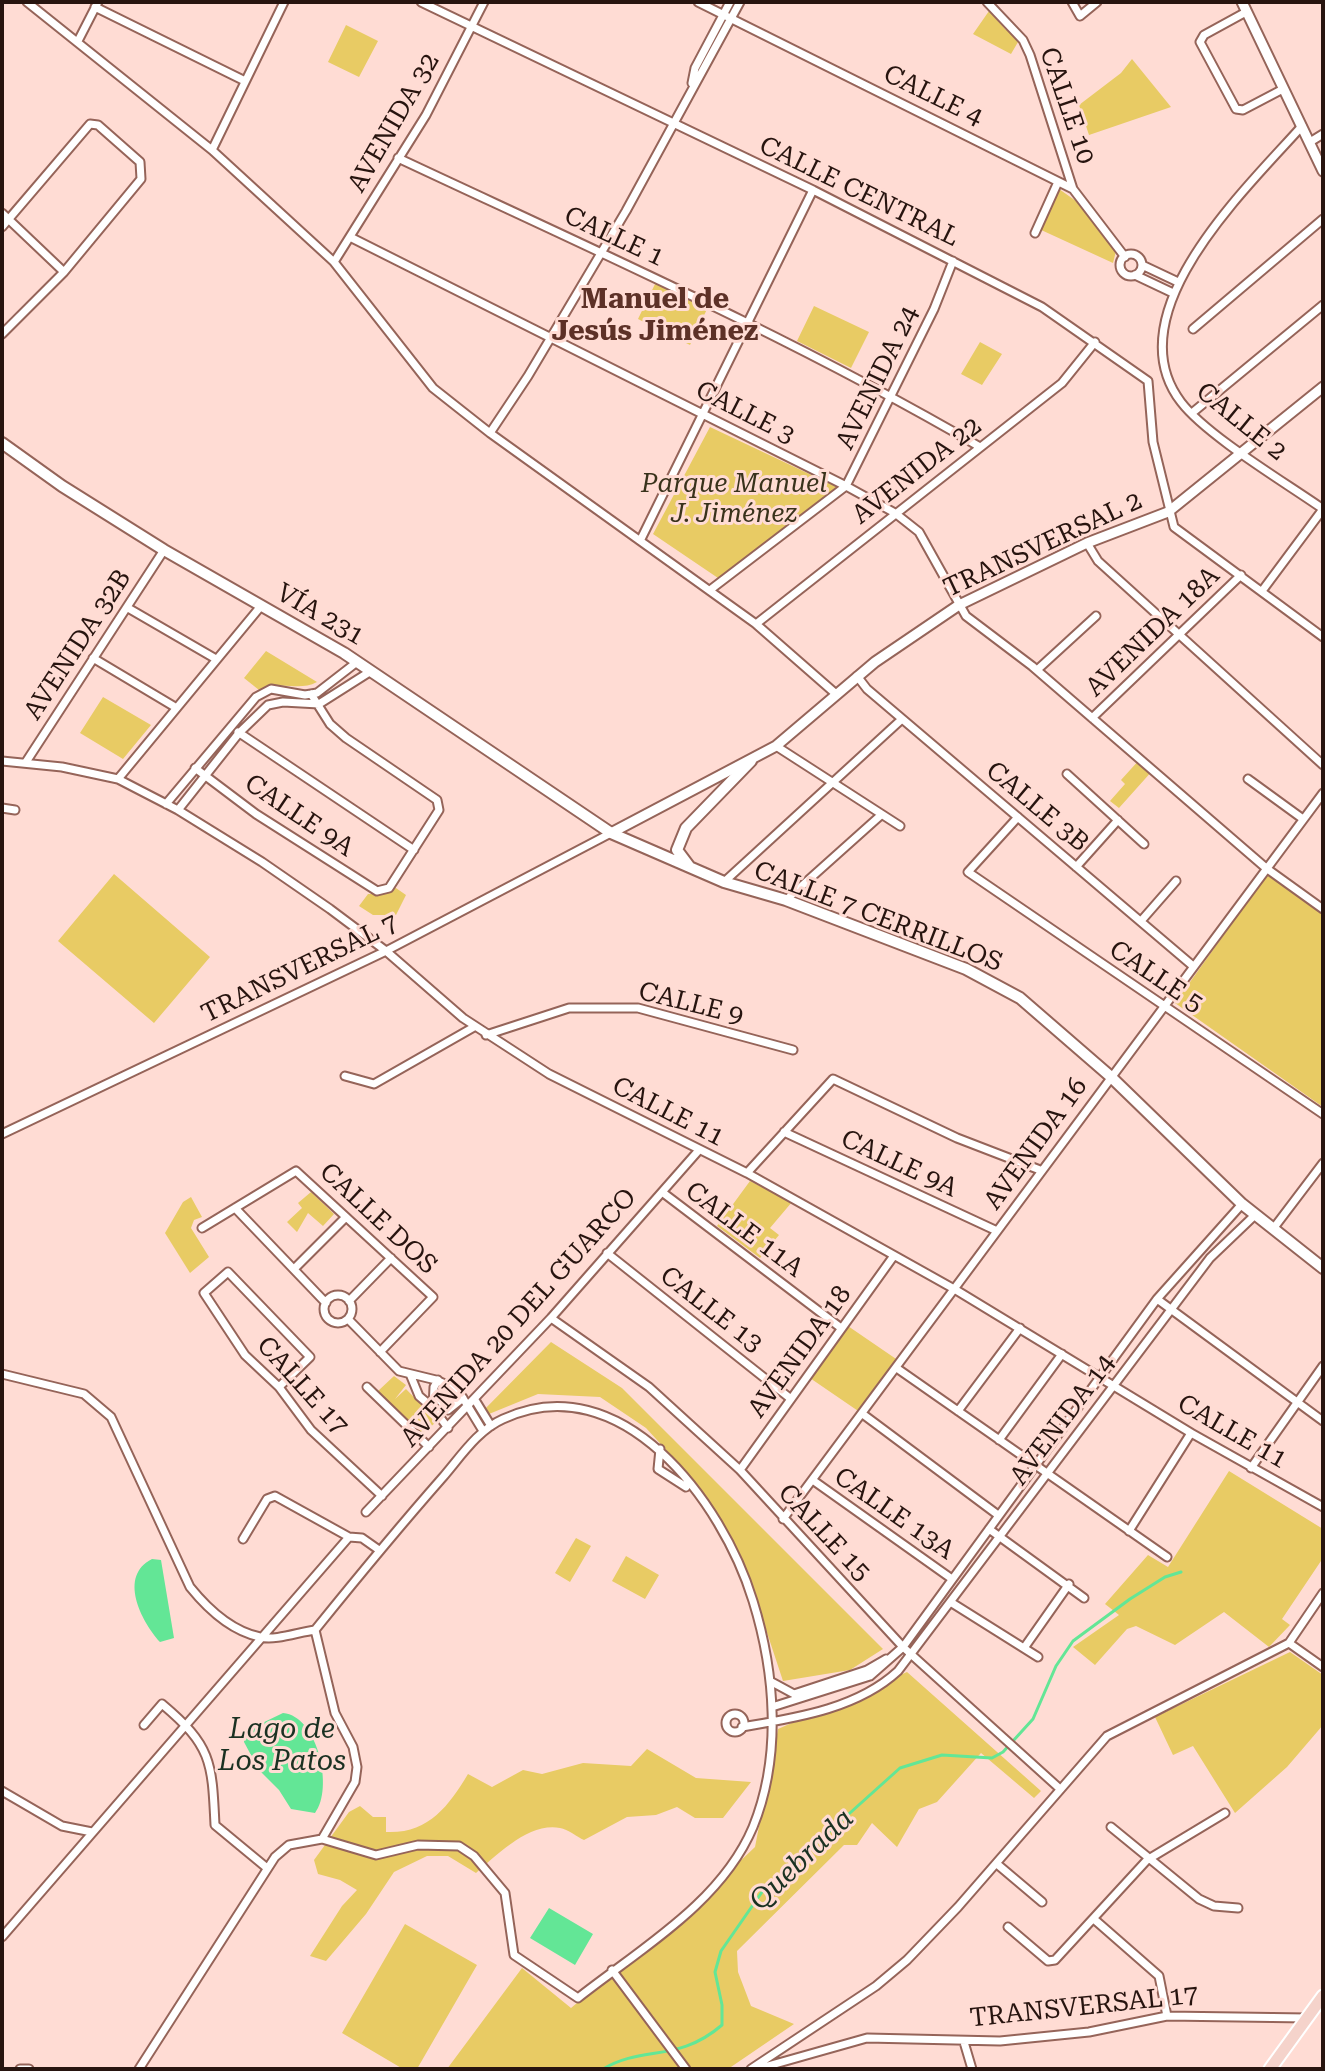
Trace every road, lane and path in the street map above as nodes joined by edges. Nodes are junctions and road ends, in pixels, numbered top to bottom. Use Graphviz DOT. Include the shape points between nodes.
graph roads {
  1 [pos="27,2"];
  2 [pos="284,2"];
  3 [pos="421,2"];
  4 [pos="484,2"];
  5 [pos="698,2"];
  6 [pos="730,2"];
  7 [pos="740,2"];
  8 [pos="987,2"];
  9 [pos="1072,2"];
  10 [pos="1097,2"];
  11 [pos="96,5"];
  12 [pos="1244,7"];
  13 [pos="727,18"];
  14 [pos="472,27"];
  15 [pos="78,41"];
  16 [pos="245,81"];
  17 [pos="1283,89"];
  18 [pos="671,122"];
  19 [pos="1302,126"];
  20 [pos="1323,134"];
  21 [pos="1310,142"];
  22 [pos="212,150"];
  23 [pos="398,158"];
  24 [pos="1323,171"];
  25 [pos="1058,182"];
  26 [pos="1073,189"];
  27 [pos="813,190"];
  28 [pos="5,216"];
  29 [pos="1323,219"];
  30 [pos="2,227"];
  31 [pos="1035,233"];
  32 [pos="350,237"];
  33 [pos="601,253"];
  34 [pos="1125,257"];
  35 [pos="953,261"];
  36 [pos="334,262"];
  37 [pos="1142,265"];
  38 [pos="64,272"];
  39 [pos="1135,275"];
  40 [pos="1178,282"];
  41 [pos="1173,293"];
  42 [pos="1323,305"];
  43 [pos="747,323"];
  44 [pos="1193,329"];
  45 [pos="2,334"];
  46 [pos="550,338"];
  47 [pos="1095,342"];
  48 [pos="1323,387"];
  49 [pos="891,396"];
  50 [pos="1192,413"];
  51 [pos="702,414"];
  52 [pos="490,433"];
  53 [pos="2,443"];
  54 [pos="980,447"];
  55 [pos="1245,453"];
  56 [pos="846,486"];
  57 [pos="1323,509"];
  58 [pos="1168,512"];
  59 [pos="895,513"];
  60 [pos="641,539"];
  61 [pos="1087,543"];
  62 [pos="164,550"];
  63 [pos="1241,575"];
  64 [pos="710,590"];
  65 [pos="1262,591"];
  66 [pos="959,605"];
  67 [pos="261,606"];
  68 [pos="128,608"];
  69 [pos="1096,616"];
  70 [pos="756,624"];
  71 [pos="1180,635"];
  72 [pos="1323,637"];
  73 [pos="93,658"];
  74 [pos="216,659"];
  75 [pos="357,662"];
  76 [pos="1037,670"];
  77 [pos="371,671"];
  78 [pos="857,676"];
  79 [pos="311,694"];
  80 [pos="836,694"];
  81 [pos="319,704"];
  82 [pos="175,707"];
  83 [pos="1092,718"];
  84 [pos="902,719"];
  85 [pos="230,727"];
  86 [pos="239,733"];
  87 [pos="776,746"];
  88 [pos="2,761"];
  89 [pos="751,761"];
  90 [pos="26,762"];
  91 [pos="1323,765"];
  92 [pos="195,768"];
  93 [pos="1067,774"];
  94 [pos="207,776"];
  95 [pos="118,779"];
  96 [pos="1248,779"];
  97 [pos="832,783"];
  98 [pos="1323,793"];
  99 [pos="166,804"];
  100 [pos="2,808"];
  101 [pos="15,810"];
  102 [pos="178,810"];
  103 [pos="881,815"];
  104 [pos="1018,817"];
  105 [pos="1303,819"];
  106 [pos="1118,820"];
  107 [pos="900,826"];
  108 [pos="611,833"];
  109 [pos="1144,844"];
  110 [pos="414,850"];
  111 [pos="1076,867"];
  112 [pos="691,868"];
  113 [pos="1266,868"];
  114 [pos="1176,881"];
  115 [pos="724,882"];
  116 [pos="786,900"];
  117 [pos="1323,908"];
  118 [pos="1141,921"];
  119 [pos="386,951"];
  120 [pos="1193,966"];
  121 [pos="1163,1006"];
  122 [pos="474,1027"];
  123 [pos="486,1035"];
  124 [pos="793,1050"];
  125 [pos="345,1076"];
  126 [pos="1110,1076"];
  127 [pos="1323,1114"];
  128 [pos="784,1132"];
  129 [pos="2,1134"];
  130 [pos="699,1150"];
  131 [pos="1323,1163"];
  132 [pos="1040,1170"];
  133 [pos="747,1173"];
  134 [pos="662,1192"];
  135 [pos="1242,1204"];
  136 [pos="235,1208"];
  137 [pos="1255,1215"];
  138 [pos="346,1217"];
  139 [pos="202,1228"];
  140 [pos="1273,1229"];
  141 [pos="997,1231"];
  142 [pos="607,1253"];
  143 [pos="893,1257"];
  144 [pos="391,1258"];
  145 [pos="1323,1268"];
  146 [pos="294,1269"];
  147 [pos="956,1290"];
  148 [pos="1157,1299"];
  149 [pos="349,1301"];
  150 [pos="326,1303"];
  151 [pos="1170,1309"];
  152 [pos="551,1318"];
  153 [pos="348,1319"];
  154 [pos="841,1328"];
  155 [pos="1020,1328"];
  156 [pos="380,1352"];
  157 [pos="1062,1354"];
  158 [pos="1323,1366"];
  159 [pos="898,1369"];
  160 [pos="2,1374"];
  161 [pos="410,1374"];
  162 [pos="1099,1378"];
  163 [pos="438,1380"];
  164 [pos="1113,1386"];
  165 [pos="279,1387"];
  166 [pos="367,1387"];
  167 [pos="434,1393"];
  168 [pos="463,1398"];
  169 [pos="791,1399"];
  170 [pos="475,1400"];
  171 [pos="1297,1401"];
  172 [pos="468,1407"];
  173 [pos="433,1408"];
  174 [pos="958,1411"];
  175 [pos="864,1415"];
  176 [pos="1323,1421"];
  177 [pos="491,1426"];
  178 [pos="448,1428"];
  179 [pos="483,1431"];
  180 [pos="1191,1433"];
  181 [pos="999,1440"];
  182 [pos="429,1447"];
  183 [pos="660,1449"];
  184 [pos="1037,1466"];
  185 [pos="1251,1468"];
  186 [pos="740,1470"];
  187 [pos="1048,1474"];
  188 [pos="814,1481"];
  189 [pos="693,1491"];
  190 [pos="382,1496"];
  191 [pos="1323,1507"];
  192 [pos="366,1512"];
  193 [pos="998,1515"];
  194 [pos="783,1519"];
  195 [pos="989,1529"];
  196 [pos="1129,1531"];
  197 [pos="349,1537"];
  198 [pos="1001,1537"];
  199 [pos="243,1539"];
  200 [pos="379,1550"];
  201 [pos="1167,1557"];
  202 [pos="952,1579"];
  203 [pos="1069,1584"];
  204 [pos="1323,1593"];
  205 [pos="1084,1598"];
  206 [pos="952,1603"];
  207 [pos="315,1630"];
  208 [pos="262,1638"];
  209 [pos="1289,1643"];
  210 [pos="903,1647"];
  211 [pos="1024,1648"];
  212 [pos="895,1654"];
  213 [pos="912,1656"];
  214 [pos="1038,1657"];
  215 [pos="1323,1667"];
  216 [pos="770,1681"];
  217 [pos="772,1707"];
  218 [pos="772,1723"];
  219 [pos="144,1725"];
  220 [pos="188,1725"];
  221 [pos="742,1727"];
  222 [pos="1059,1788"];
  223 [pos="2,1791"];
  224 [pos="1225,1813"];
  225 [pos="1111,1827"];
  226 [pos="92,1832"];
  227 [pos="322,1839"];
  228 [pos="1147,1860"];
  229 [pos="997,1864"];
  230 [pos="267,1868"];
  231 [pos="1042,1902"];
  232 [pos="1238,1908"];
  233 [pos="1095,1920"];
  234 [pos="1008,1927"];
  235 [pos="2,1937"];
  236 [pos="612,1970"];
  237 [pos="1323,1996"];
  238 [pos="1167,2016"];
  239 [pos="1307,2018"];
  240 [pos="1323,2018"];
  241 [pos="964,2042"];
  242 [pos="20,2069"];
  243 [pos="29,2069"];
  244 [pos="139,2069"];
  245 [pos="686,2069"];
  246 [pos="754,2069"];
  247 [pos="972,2069"];
  248 [pos="1270,2069"];
  1 -- 15 [label="street"];
  2 -- 16 [label="street"];
  3 -- 14 [label="street, CALLE CENTRAL"];
  4 -- 14 [label="street, AVENIDA 32"];
  5 -- 13 [label="street, CALLE 4"];
  6 -- 13 [label="street"];
  7 -- 13 [label="street"];
  8 -- 26 [label="street, CALLE 10" via="1023,40 1030,55"];
  9 -- 10 [label="street" via="1080,16"];
  11 -- 15 [label="street"];
  11 -- 16 [label="street"];
  12 -- 17 [label="street"];
  12 -- 17 [label="street" via="1200,42 1239,110"];
  13 -- 18 [label="street" via="695,68"];
  13 -- 25 [label="street, CALLE 4"];
  14 -- 18 [label="street, CALLE CENTRAL"];
  14 -- 23 [label="street, AVENIDA 32"];
  15 -- 22 [label="street"];
  16 -- 22 [label="street"];
  17 -- 19 [label="street"];
  18 -- 27 [label="street, CALLE CENTRAL"];
  18 -- 33 [label="street"];
  19 -- 21 [label="street"];
  19 -- 40 [label="street, CALLE 2" via="1204,242"];
  20 -- 21 [label="street"];
  21 -- 24 [label="street"];
  22 -- 36 [label="street"];
  23 -- 32 [label="street, AVENIDA 32"];
  23 -- 33 [label="street, CALLE 1"];
  25 -- 26 [label="street, CALLE 4"];
  25 -- 31 [label="street"];
  26 -- 34 [label="street, CALLE 4"];
  27 -- 35 [label="street, CALLE CENTRAL"];
  27 -- 43 [label="street"];
  28 -- 30 [label="street"];
  28 -- 38 [label="street"];
  28 -- 38 [label="street" via="90,124 140,162 141,179"];
  29 -- 44 [label="street"];
  32 -- 36 [label="street, AVENIDA 32"];
  32 -- 46 [label="street, CALLE 3"];
  33 -- 43 [label="street, CALLE 1"];
  33 -- 46 [label="street"];
  34 -- 37 [label="street" via="1136,256"];
  34 -- 39 [label="street, CALLE 4" via="1122,271"];
  35 -- 47 [label="street, CALLE CENTRAL" via="1042,307"];
  35 -- 49 [label="street, AVENIDA 24"];
  36 -- 52 [label="street" via="433,388"];
  37 -- 39 [label="street"];
  37 -- 40 [label="street"];
  38 -- 45 [label="street"];
  39 -- 41 [label="street"];
  40 -- 41 [label="street, CALLE 2"];
  41 -- 50 [label="street, CALLE 2" via="1163,330 1164,356 1177,396"];
  42 -- 50 [label="street"];
  43 -- 49 [label="street, CALLE 1"];
  43 -- 51 [label="street"];
  46 -- 51 [label="street, CALLE 3"];
  46 -- 52 [label="street"];
  47 -- 54 [label="street, AVENIDA 22" via="1062,383"];
  47 -- 58 [label="street, CALLE CENTRAL" via="1148,381 1153,442"];
  48 -- 55 [label="street, TRANSVERSAL 2"];
  49 -- 54 [label="street, CALLE 1"];
  49 -- 56 [label="street, AVENIDA 24"];
  50 -- 55 [label="street, CALLE 2"];
  51 -- 56 [label="street, CALLE 3"];
  51 -- 60 [label="street"];
  52 -- 60 [label="street"];
  53 -- 62 [label="main road, VÍA 231"];
  54 -- 59 [label="street, AVENIDA 22"];
  55 -- 57 [label="street, CALLE 2"];
  55 -- 58 [label="street, TRANSVERSAL 2"];
  56 -- 59 [label="street, CALLE 3"];
  56 -- 64 [label="street, AVENIDA 24"];
  57 -- 65 [label="street"];
  58 -- 61 [label="street, TRANSVERSAL 2"];
  58 -- 63 [label="street" via="1174,527"];
  59 -- 66 [label="street, CALLE 3" via="919,532"];
  59 -- 70 [label="street, AVENIDA 22"];
  60 -- 64 [label="street"];
  61 -- 66 [label="street, TRANSVERSAL 2"];
  61 -- 71 [label="street" via="1098,561"];
  62 -- 67 [label="main road, VÍA 231"];
  62 -- 68 [label="street, AVENIDA 32B"];
  63 -- 65 [label="street"];
  63 -- 71 [label="street, AVENIDA 18A"];
  64 -- 70 [label="street"];
  65 -- 72 [label="street"];
  66 -- 76 [label="street, CALLE 3"];
  66 -- 78 [label="street, TRANSVERSAL 2"];
  67 -- 74 [label="street"];
  67 -- 75 [label="main road, VÍA 231"];
  68 -- 73 [label="street, AVENIDA 32B"];
  68 -- 74 [label="street"];
  69 -- 76 [label="street"];
  70 -- 80 [label="street"];
  71 -- 83 [label="street, AVENIDA 18A"];
  71 -- 91 [label="street"];
  73 -- 82 [label="street"];
  73 -- 90 [label="street, AVENIDA 32B"];
  74 -- 82 [label="street"];
  75 -- 77 [label="main road, VÍA 231"];
  75 -- 79 [label="street"];
  76 -- 83 [label="street, CALLE 3"];
  77 -- 81 [label="street"];
  77 -- 108 [label="main road, VÍA 231"];
  78 -- 80 [label="street, TRANSVERSAL 2"];
  78 -- 84 [label="street, CALLE 3B"];
  79 -- 81 [label="street"];
  79 -- 85 [label="street" via="271,689 256,697"];
  80 -- 87 [label="street, TRANSVERSAL 2"];
  81 -- 86 [label="street" via="274,702"];
  81 -- 110 [label="street" via="346,738 437,800"];
  82 -- 95 [label="street"];
  83 -- 113 [label="street, CALLE 3"];
  84 -- 97 [label="street"];
  84 -- 104 [label="street, CALLE 3B"];
  85 -- 86 [label="street"];
  85 -- 92 [label="street"];
  86 -- 94 [label="street"];
  86 -- 110 [label="street"];
  87 -- 89 [label="street, TRANSVERSAL 2"];
  87 -- 97 [label="street"];
  88 -- 90 [label="street, CALLE 11"];
  89 -- 108 [label="street, TRANSVERSAL 2"];
  89 -- 112 [label="main road" via="681,833 677,850"];
  90 -- 95 [label="street, CALLE 11"];
  92 -- 94 [label="street, CALLE 9A"];
  92 -- 99 [label="street"];
  93 -- 106 [label="street"];
  94 -- 102 [label="street"];
  94 -- 110 [label="street, CALLE 9A" via="256,814 377,891 383,891"];
  95 -- 99 [label="street, CALLE 11"];
  96 -- 105 [label="street"];
  97 -- 103 [label="street"];
  97 -- 115 [label="street"];
  98 -- 105 [label="street, AVENIDA 16"];
  99 -- 102 [label="street, CALLE 11"];
  100 -- 101 [label="street"];
  102 -- 119 [label="street, CALLE 11" via="262,862"];
  103 -- 107 [label="street"];
  103 -- 116 [label="street"];
  104 -- 111 [label="street, CALLE 3B"];
  104 -- 121 [label="street, CALLE 5" via="968,872"];
  105 -- 113 [label="street, AVENIDA 16"];
  106 -- 109 [label="street"];
  106 -- 111 [label="street"];
  108 -- 112 [label="main road, CALLE 7 CERRILLOS"];
  108 -- 119 [label="street, TRANSVERSAL 7"];
  111 -- 118 [label="street, CALLE 3B"];
  112 -- 115 [label="main road, CALLE 7 CERRILLOS"];
  113 -- 117 [label="street, CALLE 3"];
  113 -- 120 [label="street, AVENIDA 16"];
  114 -- 118 [label="street"];
  115 -- 116 [label="main road, CALLE 7 CERRILLOS"];
  116 -- 126 [label="main road, CALLE 7 CERRILLOS" via="966,969 1020,998"];
  118 -- 120 [label="street, CALLE 3B"];
  119 -- 122 [label="street, CALLE 11"];
  119 -- 129 [label="street, TRANSVERSAL 7"];
  120 -- 121 [label="street, AVENIDA 16"];
  121 -- 126 [label="street, AVENIDA 16"];
  121 -- 127 [label="street, CALLE 5"];
  122 -- 123 [label="street, CALLE 11"];
  122 -- 125 [label="street" via="374,1084"];
  123 -- 124 [label="street, CALLE 9" via="569,1008 638,1008"];
  123 -- 130 [label="street, CALLE 11" via="549,1074"];
  126 -- 132 [label="street, AVENIDA 16"];
  126 -- 135 [label="main road, CALLE 7 CERRILLOS"];
  128 -- 132 [label="street" via="833,1079 957,1138"];
  128 -- 133 [label="street"];
  128 -- 141 [label="street, CALLE 9A"];
  130 -- 133 [label="street, CALLE 11"];
  130 -- 134 [label="street, AVENIDA 20 DEL GUARCO"];
  131 -- 140 [label="street"];
  132 -- 141 [label="street, AVENIDA 16"];
  133 -- 143 [label="street, CALLE 11"];
  134 -- 142 [label="street, AVENIDA 20 DEL GUARCO"];
  134 -- 154 [label="street, CALLE 11A"];
  135 -- 137 [label="main road, CALLE 7 CERRILLOS"];
  135 -- 148 [label="street, AVENIDA 14"];
  136 -- 138 [label="street, CALLE DOS" via="296,1171"];
  136 -- 139 [label="street"];
  136 -- 146 [label="street"];
  137 -- 140 [label="main road, CALLE 7 CERRILLOS"];
  137 -- 151 [label="street, AVENIDA 14" via="1210,1258"];
  138 -- 144 [label="street, CALLE DOS"];
  138 -- 146 [label="street"];
  140 -- 145 [label="main road, CALLE 7 CERRILLOS"];
  141 -- 147 [label="street, AVENIDA 16"];
  142 -- 152 [label="street, AVENIDA 20 DEL GUARCO"];
  142 -- 169 [label="street, CALLE 13"];
  143 -- 147 [label="street, CALLE 11"];
  143 -- 154 [label="street, AVENIDA 18"];
  144 -- 149 [label="street"];
  144 -- 156 [label="street, CALLE DOS" via="433,1297"];
  146 -- 150 [label="street"];
  147 -- 155 [label="street, CALLE 11"];
  147 -- 159 [label="street, AVENIDA 16"];
  148 -- 151 [label="street"];
  148 -- 162 [label="street, AVENIDA 14"];
  149 -- 150 [label="street" via="335,1296"];
  149 -- 153 [label="street"];
  150 -- 153 [label="street" via="331,1321"];
  151 -- 164 [label="street, AVENIDA 14"];
  151 -- 171 [label="street"];
  152 -- 170 [label="street, AVENIDA 20 DEL GUARCO"];
  152 -- 186 [label="street, CALLE 15" via="649,1387"];
  153 -- 156 [label="street"];
  154 -- 169 [label="street, AVENIDA 18"];
  155 -- 157 [label="street, CALLE 11"];
  155 -- 174 [label="street"];
  156 -- 161 [label="street" via="399,1371"];
  157 -- 162 [label="street, CALLE 11"];
  157 -- 181 [label="street"];
  158 -- 171 [label="street"];
  159 -- 174 [label="street"];
  159 -- 175 [label="street, AVENIDA 16"];
  160 -- 208 [label="street" via="72,1390 101,1406 119,1430 190,1587 223,1619"];
  161 -- 163 [label="street"];
  161 -- 173 [label="street" via="419,1396"];
  162 -- 164 [label="street, CALLE 11"];
  162 -- 184 [label="street, AVENIDA 14"];
  163 -- 167 [label="street"];
  163 -- 168 [label="street"];
  164 -- 180 [label="street, CALLE 11"];
  164 -- 187 [label="street, AVENIDA 14"];
  165 -- 165 [label="street, CALLE 17" via="245,1355 204,1293 228,1272 310,1357"];
  165 -- 190 [label="street, CALLE 17" via="311,1430"];
  166 -- 182 [label="street"];
  167 -- 168 [label="street" via="448,1410"];
  167 -- 173 [label="street"];
  168 -- 172 [label="street"];
  169 -- 186 [label="street, AVENIDA 18"];
  170 -- 172 [label="street, AVENIDA 20 DEL GUARCO"];
  170 -- 177 [label="street"];
  171 -- 176 [label="street"];
  171 -- 185 [label="street"];
  172 -- 178 [label="street, AVENIDA 20 DEL GUARCO"];
  172 -- 179 [label="street"];
  173 -- 178 [label="street"];
  174 -- 181 [label="street"];
  175 -- 188 [label="street, AVENIDA 16"];
  175 -- 193 [label="street"];
  177 -- 179 [label="street"];
  177 -- 183 [label="street" via="528,1409 594,1409"];
  178 -- 182 [label="street, AVENIDA 20 DEL GUARCO"];
  179 -- 200 [label="street"];
  180 -- 185 [label="street, CALLE 11"];
  180 -- 196 [label="street"];
  181 -- 184 [label="street"];
  182 -- 190 [label="street, AVENIDA 20 DEL GUARCO"];
  183 -- 189 [label="street"];
  183 -- 189 [label="street" via="658,1469"];
  184 -- 187 [label="street"];
  184 -- 193 [label="street, AVENIDA 14"];
  185 -- 191 [label="street, CALLE 11"];
  186 -- 194 [label="street, CALLE 15"];
  187 -- 196 [label="street"];
  187 -- 198 [label="street, AVENIDA 14"];
  188 -- 194 [label="street, AVENIDA 16"];
  188 -- 202 [label="street, CALLE 13A"];
  189 -- 216 [label="street" via="740,1566"];
  190 -- 192 [label="street, AVENIDA 20 DEL GUARCO"];
  193 -- 195 [label="street, AVENIDA 14"];
  194 -- 210 [label="street, CALLE 15"];
  195 -- 198 [label="street"];
  195 -- 202 [label="street, AVENIDA 14"];
  196 -- 201 [label="street"];
  197 -- 199 [label="street" via="275,1496 267,1499"];
  197 -- 200 [label="street" via="362,1538"];
  197 -- 208 [label="street"];
  198 -- 203 [label="street"];
  198 -- 206 [label="street, AVENIDA 14"];
  200 -- 207 [label="street"];
  202 -- 210 [label="street, AVENIDA 14"];
  203 -- 205 [label="street"];
  203 -- 211 [label="street"];
  204 -- 209 [label="street"];
  206 -- 211 [label="street, CALLE 13A"];
  206 -- 213 [label="street, AVENIDA 14"];
  207 -- 208 [label="street"];
  207 -- 227 [label="street" via="335,1713 357,1767 355,1782"];
  208 -- 220 [label="street"];
  209 -- 215 [label="street"];
  209 -- 222 [label="street" via="1123,1725"];
  210 -- 212 [label="street, AVENIDA 14"];
  210 -- 213 [label="street, CALLE 15"];
  211 -- 214 [label="street, CALLE 13A"];
  212 -- 216 [label="street" via="867,1670 794,1694"];
  212 -- 217 [label="street" via="870,1676"];
  213 -- 218 [label="street, AVENIDA 14" via="882,1686 850,1701"];
  213 -- 222 [label="street, CALLE 15"];
  216 -- 217 [label="street"];
  217 -- 218 [label="street"];
  218 -- 221 [label="street, AVENIDA 14"];
  218 -- 236 [label="street" via="760,1805 733,1862 706,1897"];
  219 -- 220 [label="street" via="162,1704"];
  220 -- 226 [label="street"];
  220 -- 230 [label="street" via="212,1767 215,1825"];
  222 -- 229 [label="street"];
  223 -- 226 [label="street" via="62,1826"];
  224 -- 228 [label="street"];
  225 -- 228 [label="street"];
  226 -- 235 [label="street"];
  227 -- 230 [label="street" via="289,1845"];
  227 -- 236 [label="street" via="376,1855 418,1845 459,1846 505,1893 512,1949 519,1961 578,1998"];
  228 -- 232 [label="street" via="1199,1899"];
  228 -- 233 [label="street"];
  229 -- 231 [label="street"];
  229 -- 246 [label="street" via="876,1986"];
  230 -- 244 [label="street"];
  233 -- 234 [label="street" via="1052,1962"];
  233 -- 238 [label="street" via="1159,1976"];
  236 -- 245 [label="street"];
  237 -- 239 [label="main road"];
  238 -- 239 [label="street, TRANSVERSAL 17"];
  238 -- 241 [label="street, TRANSVERSAL 17" via="1076,2034"];
  239 -- 240 [label="main road, TRANSVERSAL 17"];
  239 -- 248 [label="main road"];
  241 -- 246 [label="street, TRANSVERSAL 17" via="867,2038"];
  241 -- 247 [label="street"];
  242 -- 243 [label="street"];
}
